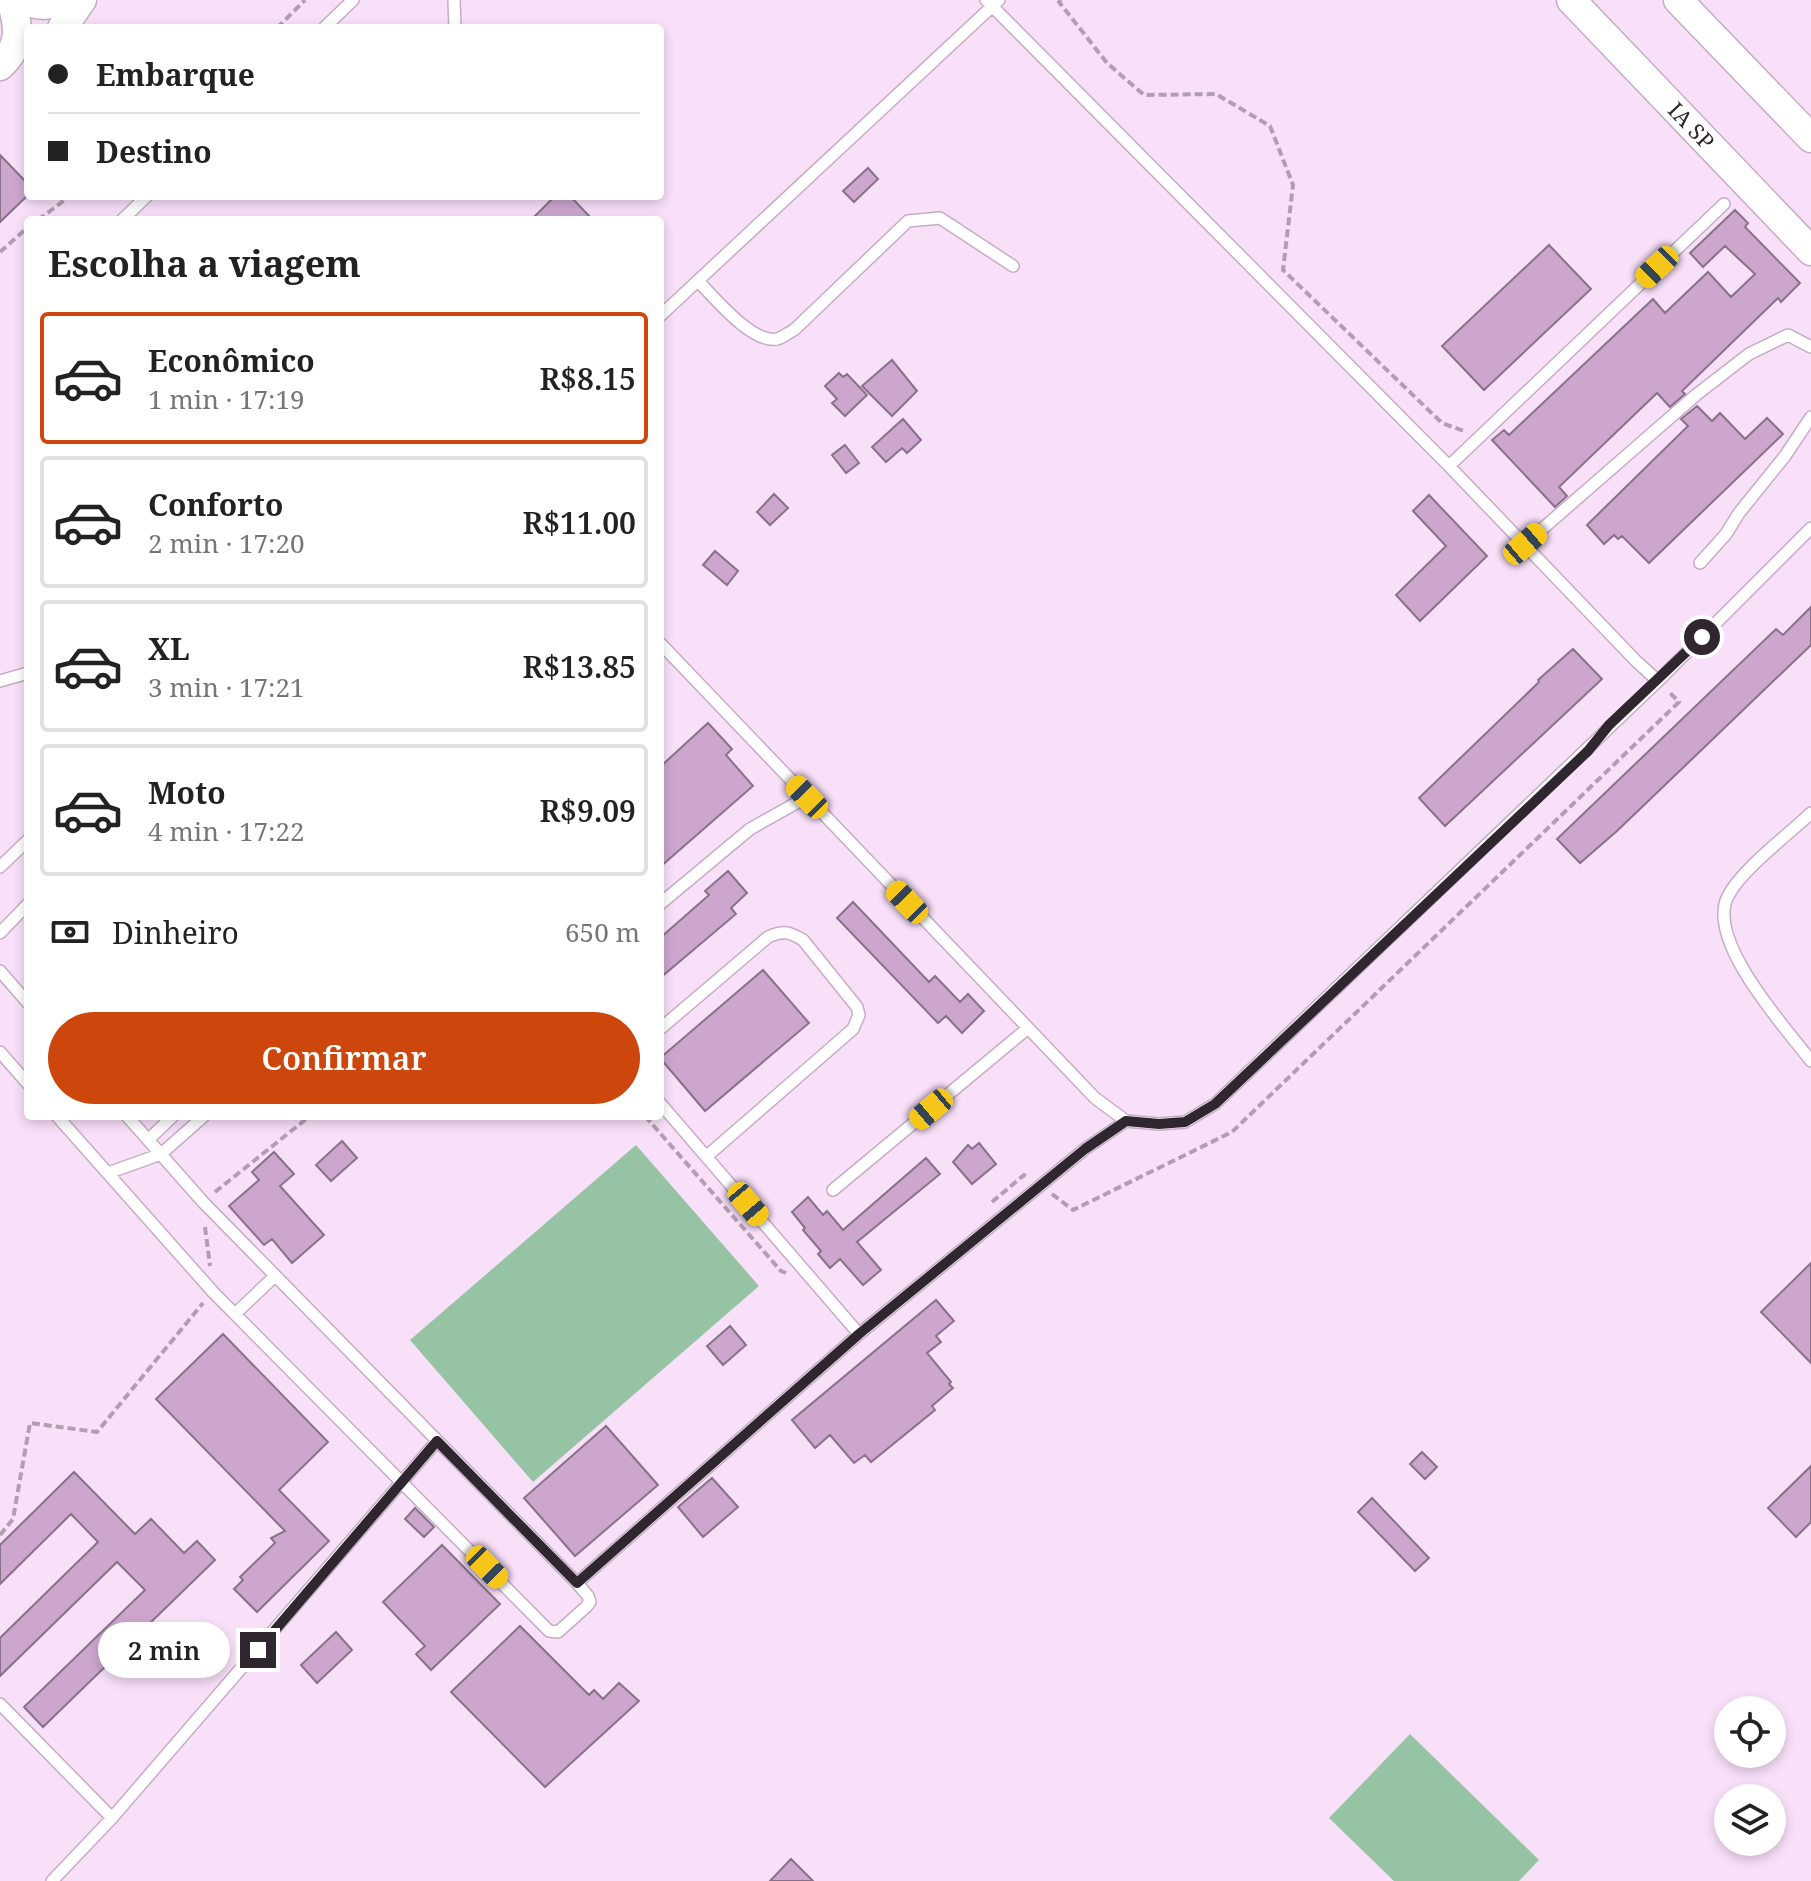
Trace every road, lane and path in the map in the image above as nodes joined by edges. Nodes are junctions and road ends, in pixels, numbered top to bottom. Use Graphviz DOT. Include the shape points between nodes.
graph roads {
  1 [pos="11,0"];
  2 [pos="23,0"];
  3 [pos="62,0"];
  4 [pos="82,0"];
  5 [pos="305,0"];
  6 [pos="353,0"];
  7 [pos="454,0"];
  8 [pos="1061,0"];
  9 [pos="1571,0"];
  10 [pos="1678,0"];
  11 [pos="992,2"];
  12 [pos="1595,10"];
  13 [pos="65,24"];
  14 [pos="281,24"];
  15 [pos="328,24"];
  16 [pos="455,24"];
  17 [pos="24,61"];
  18 [pos="0,69"];
  19 [pos="1811,138"];
  20 [pos="65,200"];
  21 [pos="143,200"];
  22 [pos="1724,204"];
  23 [pos="43,216"];
  24 [pos="126,216"];
  25 [pos="24,231"];
  26 [pos="1811,251"];
  27 [pos="0,252"];
  28 [pos="1013,266"];
  29 [pos="698,281"];
  30 [pos="664,312"];
  31 [pos="1811,347"];
  32 [pos="1811,417"];
  33 [pos="1479,437"];
  34 [pos="1449,466"];
  35 [pos="1811,528"];
  36 [pos="1525,544"];
  37 [pos="1700,563"];
  38 [pos="664,647"];
  39 [pos="24,674"];
  40 [pos="0,681"];
  41 [pos="1658,681"];
  42 [pos="807,797"];
  43 [pos="1811,813"];
  44 [pos="24,847"];
  45 [pos="0,867"];
  46 [pos="664,901"];
  47 [pos="24,908"];
  48 [pos="0,933"];
  49 [pos="0,971"];
  50 [pos="24,998"];
  51 [pos="664,1026"];
  52 [pos="1028,1028"];
  53 [pos="0,1052"];
  54 [pos="1811,1061"];
  55 [pos="24,1079"];
  56 [pos="664,1108"];
  57 [pos="61,1120"];
  58 [pos="130,1120"];
  59 [pos="169,1120"];
  60 [pos="199,1120"];
  61 [pos="305,1120"];
  62 [pos="649,1120"];
  63 [pos="1126,1121"];
  64 [pos="148,1140"];
  65 [pos="161,1154"];
  66 [pos="707,1156"];
  67 [pos="108,1173"];
  68 [pos="1042,1186"];
  69 [pos="833,1190"];
  70 [pos="203,1202"];
  71 [pos="989,1205"];
  72 [pos="791,1275"];
  73 [pos="275,1276"];
  74 [pos="213,1292"];
  75 [pos="235,1314"];
  76 [pos="859,1334"];
  77 [pos="437,1441"];
  78 [pos="404,1482"];
  79 [pos="0,1535"];
  80 [pos="577,1583"];
  81 [pos="0,1704"];
  82 [pos="112,1818"];
  83 [pos="52,1881"];
  1 -- 18 [label="street" via="19,33"];
  2 -- 3 [label="street" via="49,6"];
  4 -- 13 [label="street"];
  5 -- 14 [label="path"];
  6 -- 15 [label="lane"];
  7 -- 16 [label="lane"];
  8 -- 33 [label="path" via="1107,63 1144,95 1216,94 1270,126 1293,185 1283,270 1442,423"];
  9 -- 12 [label="street, IA SP"];
  10 -- 19 [label="street"];
  11 -- 29 [label="lane"];
  11 -- 34 [label="lane"];
  12 -- 26 [label="street, IA SP"];
  17 -- 18 [label="street"];
  20 -- 23 [label="path"];
  21 -- 24 [label="lane"];
  22 -- 33 [label="lane"];
  25 -- 27 [label="path"];
  28 -- 29 [label="lane" via="940,218 908,221 794,330 777,339 763,338 733,317"];
  29 -- 30 [label="lane"];
  31 -- 36 [label="lane" via="1788,335 1749,354"];
  32 -- 37 [label="lane"];
  33 -- 34 [label="lane"];
  34 -- 36 [label="lane"];
  35 -- 41 [label="lane"];
  36 -- 41 [label="lane"];
  38 -- 42 [label="lane"];
  39 -- 40 [label="lane"];
  41 -- 63 [label="lane" via="1215,1104 1185,1122"];
  41 -- 68 [label="path" via="1679,702 1232,1132 1073,1210"];
  42 -- 46 [label="lane" via="750,829"];
  42 -- 52 [label="lane"];
  43 -- 54 [label="lane" via="1736,884 1722,914 1732,950 1756,990"];
  44 -- 45 [label="lane"];
  47 -- 48 [label="lane"];
  49 -- 50 [label="lane"];
  51 -- 66 [label="lane" via="780,931 803,940 857,1007 853,1029"];
  52 -- 63 [label="lane" via="1095,1098"];
  52 -- 69 [label="lane"];
  53 -- 55 [label="lane"];
  56 -- 66 [label="lane"];
  57 -- 67 [label="lane"];
  58 -- 64 [label="lane"];
  59 -- 64 [label="lane"];
  60 -- 65 [label="lane"];
  61 -- 70 [label="path"];
  62 -- 72 [label="path" via="781,1271"];
  63 -- 68 [label="lane"];
  64 -- 65 [label="lane"];
  65 -- 67 [label="lane"];
  65 -- 70 [label="lane"];
  66 -- 76 [label="lane"];
  67 -- 74 [label="lane"];
  68 -- 71 [label="path" via="1024,1175"];
  68 -- 76 [label="lane"];
  70 -- 73 [label="lane"];
  70 -- 74 [label="path"];
  73 -- 75 [label="lane"];
  73 -- 77 [label="lane"];
  74 -- 75 [label="lane"];
  74 -- 79 [label="path" via="97,1432 30,1423 13,1519"];
  75 -- 78 [label="lane"];
  76 -- 80 [label="lane"];
  77 -- 78 [label="lane"];
  77 -- 80 [label="lane"];
  78 -- 80 [label="lane" via="549,1631 558,1632 590,1602"];
  78 -- 82 [label="lane"];
  81 -- 82 [label="lane"];
  82 -- 83 [label="lane"];
}
